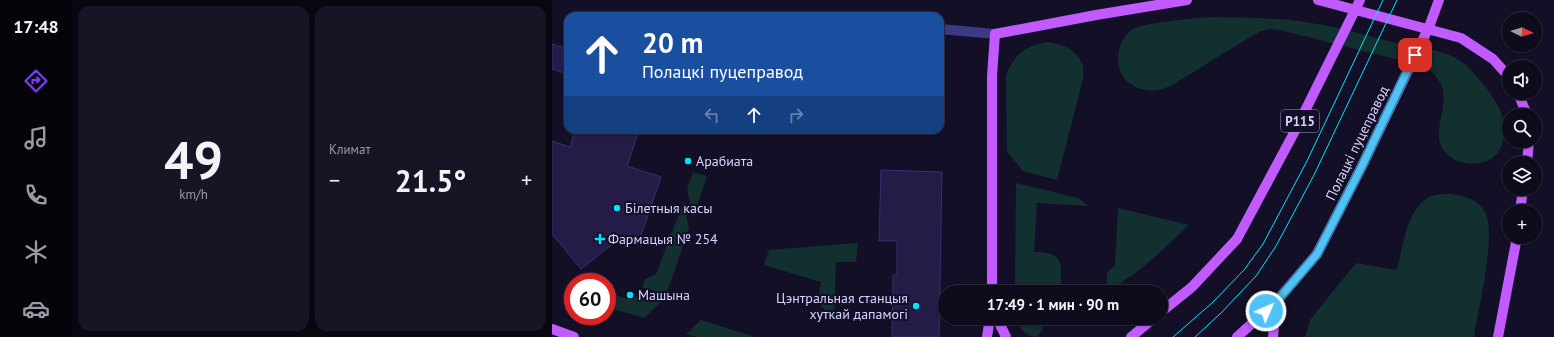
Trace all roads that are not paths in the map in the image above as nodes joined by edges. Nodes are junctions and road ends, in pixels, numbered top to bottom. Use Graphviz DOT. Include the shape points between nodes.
graph roads {
  1 [pos="1187,0"];
  2 [pos="1318,0"];
  3 [pos="1360,0"];
  4 [pos="1440,0"];
  5 [pos="944,29"];
  6 [pos="995,34"];
  7 [pos="1502,69"];
  8 [pos="1516,244"];
  9 [pos="992,285"];
  10 [pos="1276,302"];
  11 [pos="1168,306"];
  12 [pos="989,325"];
  13 [pos="1000,325"];
  14 [pos="1146,325"];
  15 [pos="552,329"];
  16 [pos="574,337"];
  17 [pos="987,337"];
  18 [pos="1006,337"];
  19 [pos="1131,337"];
  20 [pos="1237,337"];
  21 [pos="1273,337"];
  22 [pos="1498,337"];
  1 -- 6 [label="main road" via="1096,14"];
  2 -- 7 [label="main road" via="1461,38 1493,59"];
  3 -- 11 [label="main road, Р115, bridge" via="1296,129 1237,239 1192,287"];
  4 -- 10 [label="main road, Полацкі пуцеправод, bridge" via="1317,254"];
  5 -- 6 [label="street"];
  6 -- 9 [label="main road" via="992,76"];
  8 -- 22 [label="main road"];
  10 -- 20 [label="main road, Полацкі пуцеправод"];
  10 -- 21 [label="main road"];
  12 -- 17 [label="main road"];
  13 -- 18 [label="main road"];
  14 -- 19 [label="main road"];
  15 -- 16 [label="main road"];
}
